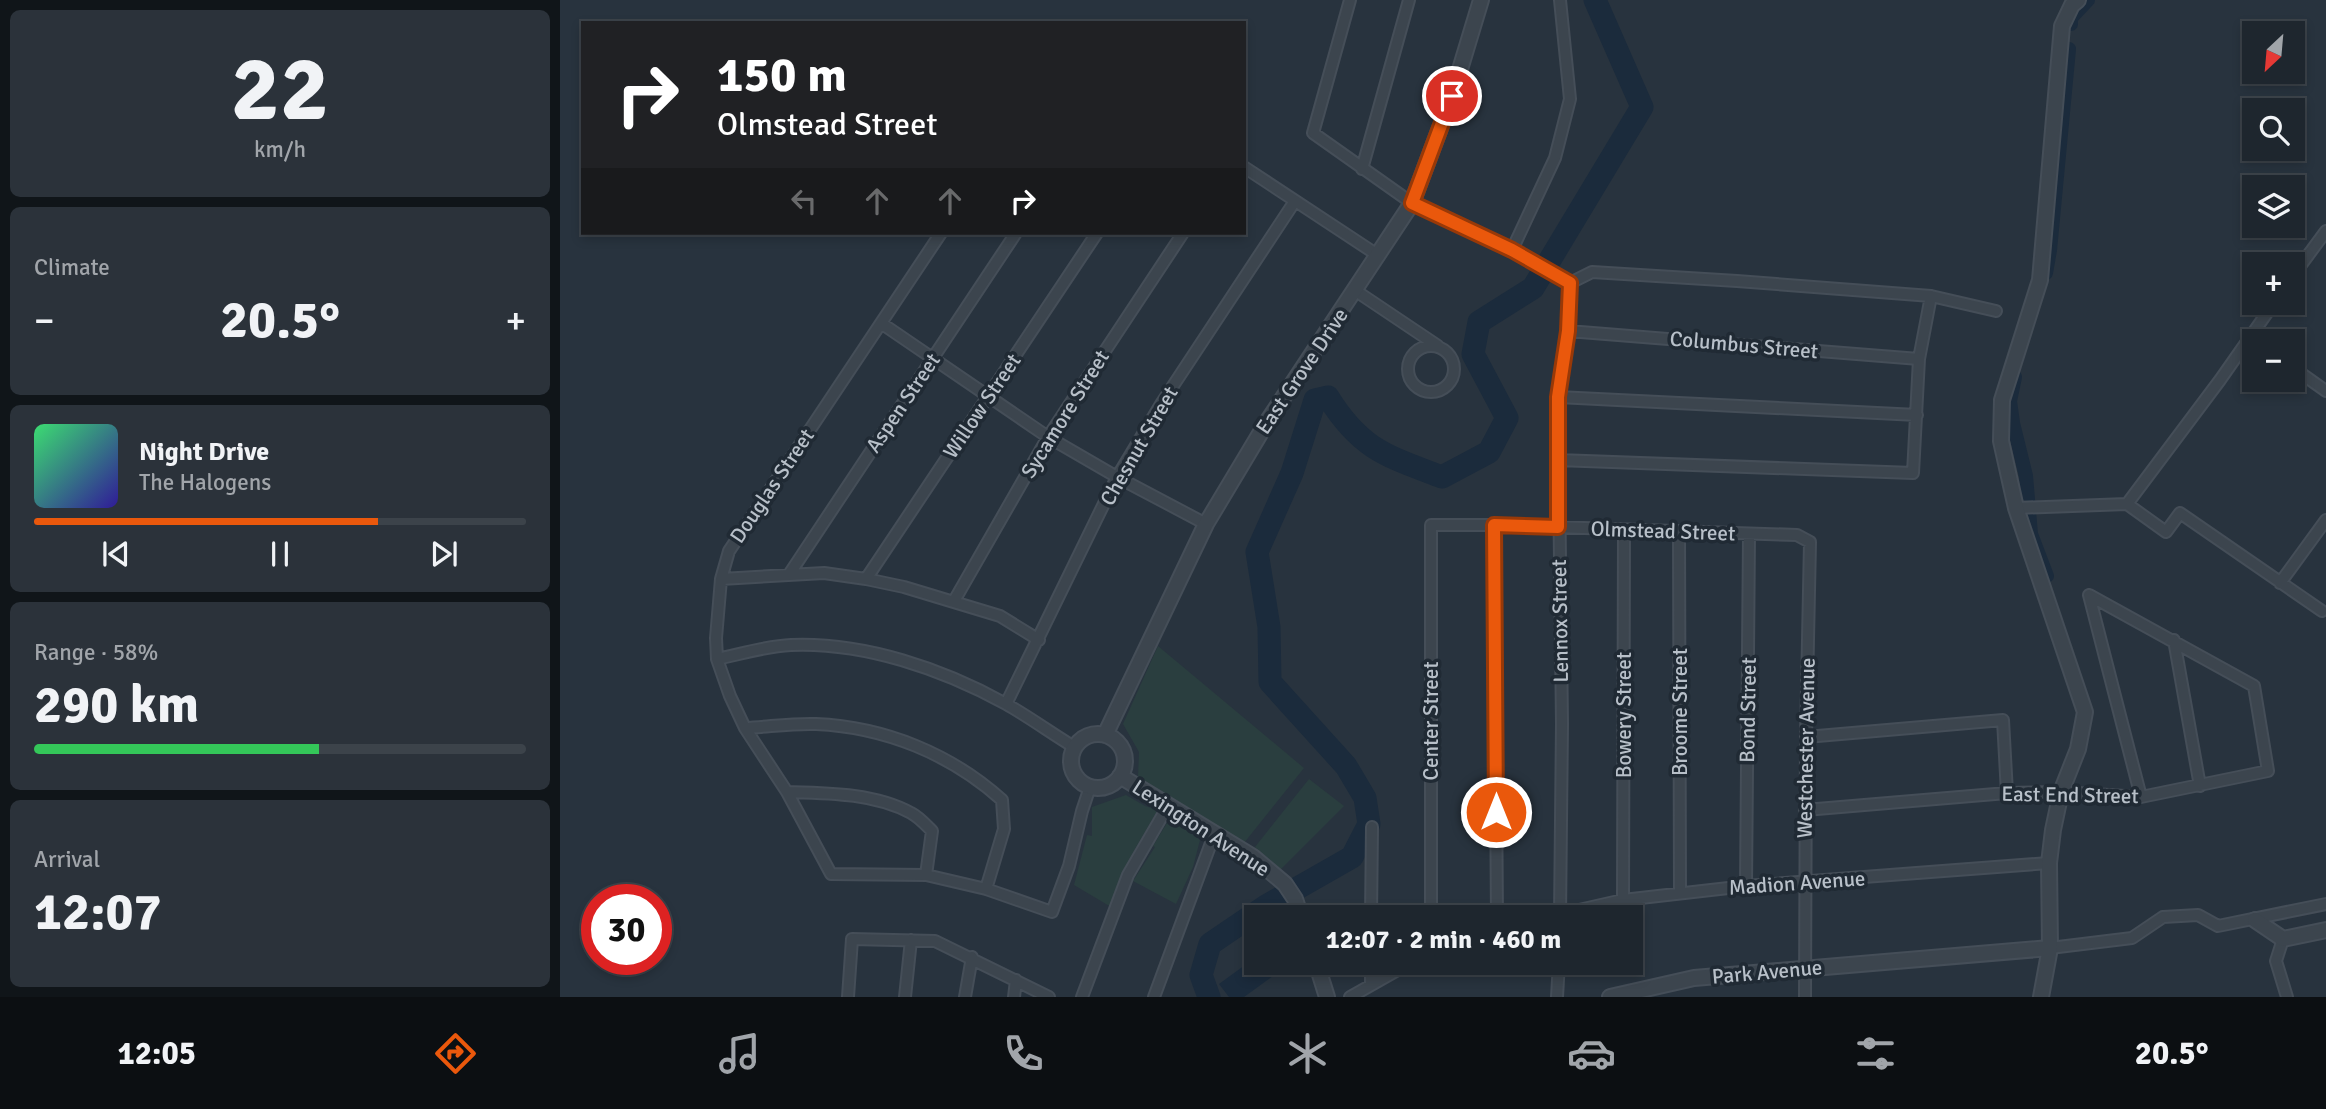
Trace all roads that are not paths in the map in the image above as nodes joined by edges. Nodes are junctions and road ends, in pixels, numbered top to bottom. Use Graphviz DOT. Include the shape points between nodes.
graph roads {
  1 [pos="1350,0"];
  2 [pos="1409,0"];
  3 [pos="1481,0"];
  4 [pos="1560,0"];
  5 [pos="2078,0"];
  6 [pos="1246,168"];
  7 [pos="1362,169"];
  8 [pos="1295,201"];
  9 [pos="1412,203"];
  10 [pos="2326,232"];
  11 [pos="940,235"];
  12 [pos="1015,235"];
  13 [pos="1096,235"];
  14 [pos="1183,235"];
  15 [pos="1512,250"];
  16 [pos="1379,256"];
  17 [pos="2305,260"];
  18 [pos="1570,283"];
  19 [pos="1356,291"];
  20 [pos="1931,296"];
  21 [pos="1996,311"];
  22 [pos="881,323"];
  23 [pos="1568,331"];
  24 [pos="1442,349"];
  25 [pos="2242,353"];
  26 [pos="933,359"];
  27 [pos="1919,359"];
  28 [pos="2305,376"];
  29 [pos="2326,391"];
  30 [pos="988,397"];
  31 [pos="1558,397"];
  32 [pos="1917,415"];
  33 [pos="1048,437"];
  34 [pos="1558,460"];
  35 [pos="1117,477"];
  36 [pos="2127,503"];
  37 [pos="2017,508"];
  38 [pos="2326,520"];
  39 [pos="1206,524"];
  40 [pos="1431,525"];
  41 [pos="1494,525"];
  42 [pos="1558,527"];
  43 [pos="1624,530"];
  44 [pos="1679,531"];
  45 [pos="1749,535"];
  46 [pos="1810,542"];
  47 [pos="790,573"];
  48 [pos="721,579"];
  49 [pos="866,579"];
  50 [pos="2280,583"];
  51 [pos="954,601"];
  52 [pos="2322,611"];
  53 [pos="1039,639"];
  54 [pos="2174,640"];
  55 [pos="717,659"];
  56 [pos="1006,704"];
  57 [pos="745,728"];
  58 [pos="1105,735"];
  59 [pos="1806,737"];
  60 [pos="1074,747"];
  61 [pos="1121,776"];
  62 [pos="2200,786"];
  63 [pos="1090,787"];
  64 [pos="787,792"];
  65 [pos="2062,792"];
  66 [pos="2007,793"];
  67 [pos="2141,797"];
  68 [pos="1168,806"];
  69 [pos="1805,810"];
  70 [pos="1372,827"];
  71 [pos="1214,835"];
  72 [pos="2049,863"];
  73 [pos="926,875"];
  74 [pos="1805,882"];
  75 [pos="1746,886"];
  76 [pos="986,888"];
  77 [pos="1681,893"];
  78 [pos="1623,900"];
  79 [pos="2326,904"];
  80 [pos="1297,905"];
  81 [pos="1371,905"];
  82 [pos="1431,905"];
  83 [pos="1497,905"];
  84 [pos="1560,905"];
  85 [pos="1603,905"];
  86 [pos="2255,920"];
  87 [pos="2326,930"];
  88 [pos="2283,939"];
  89 [pos="911,940"];
  90 [pos="2050,948"];
  91 [pos="972,957"];
  92 [pos="1804,969"];
  93 [pos="1320,975"];
  94 [pos="1371,975"];
  95 [pos="1387,975"];
  96 [pos="1558,975"];
  97 [pos="1016,980"];
  98 [pos="1371,983"];
  99 [pos="848,997"];
  100 [pos="905,997"];
  101 [pos="965,997"];
  102 [pos="1014,997"];
  103 [pos="1049,997"];
  104 [pos="1082,997"];
  105 [pos="1154,997"];
  106 [pos="1327,997"];
  107 [pos="1350,997"];
  108 [pos="1557,997"];
  109 [pos="1610,997"];
  110 [pos="1804,997"];
  111 [pos="2042,997"];
  112 [pos="2287,997"];
  1 -- 7 [label="street" via="1313,133"];
  2 -- 7 [label="street"];
  3 -- 9 [label="street, East Grove Drive"];
  4 -- 15 [label="street" via="1570,99 1555,158"];
  5 -- 37 [label="street" via="2062,26 2040,280 2002,400 2001,441"];
  6 -- 8 [label="street"];
  7 -- 9 [label="street"];
  8 -- 16 [label="street"];
  8 -- 35 [label="street, Chesnut Street"];
  9 -- 15 [label="street"];
  9 -- 16 [label="street, East Grove Drive"];
  10 -- 17 [label="street"];
  11 -- 22 [label="street, Douglas Street"];
  12 -- 26 [label="street, Aspen Street"];
  13 -- 30 [label="street, Willow Street"];
  14 -- 33 [label="street, Sycamore Street"];
  15 -- 18 [label="street"];
  16 -- 19 [label="street, East Grove Drive"];
  18 -- 20 [label="street" via="1592,272"];
  18 -- 23 [label="street, Lennox Street"];
  19 -- 24 [label="street"];
  19 -- 39 [label="street, East Grove Drive" via="1267,422"];
  20 -- 21 [label="street"];
  20 -- 27 [label="street"];
  22 -- 26 [label="street"];
  22 -- 48 [label="street, Douglas Street" via="729,551"];
  23 -- 27 [label="street, Columbus Street"];
  23 -- 31 [label="street, Lennox Street"];
  24 -- 24 [label="street" via="1452,360 1451,381 1433,392 1418,388 1409,376 1414,354 1427,346"];
  25 -- 36 [label="street"];
  26 -- 30 [label="street"];
  26 -- 47 [label="street, Aspen Street"];
  27 -- 32 [label="street"];
  28 -- 29 [label="street"];
  30 -- 33 [label="street"];
  30 -- 49 [label="street, Willow Street"];
  31 -- 32 [label="street"];
  31 -- 34 [label="street, Lennox Street"];
  32 -- 34 [label="street" via="1913,473"];
  33 -- 35 [label="street"];
  33 -- 51 [label="street, Sycamore Street"];
  34 -- 42 [label="street, Lennox Street"];
  35 -- 39 [label="street"];
  35 -- 53 [label="street, Chesnut Street"];
  36 -- 37 [label="street"];
  36 -- 50 [label="street" via="2166,532 2180,513"];
  37 -- 65 [label="street" via="2085,712"];
  38 -- 50 [label="street"];
  39 -- 58 [label="street, East Grove Drive"];
  40 -- 41 [label="street, Olmstead Street"];
  40 -- 82 [label="street, Center Street"];
  41 -- 42 [label="street, Olmstead Street"];
  41 -- 83 [label="street"];
  42 -- 43 [label="street, Olmstead Street"];
  42 -- 84 [label="street, Lennox Street"];
  43 -- 44 [label="street, Olmstead Street"];
  43 -- 78 [label="street, Bowery Street"];
  44 -- 45 [label="street, Olmstead Street"];
  44 -- 77 [label="street, Broome Street"];
  45 -- 46 [label="street, Olmstead Street" via="1797,535"];
  45 -- 75 [label="street, Bond Street"];
  46 -- 59 [label="street, Westchester Avenue"];
  47 -- 48 [label="street"];
  47 -- 49 [label="street"];
  48 -- 55 [label="street, Douglas Street"];
  49 -- 51 [label="street"];
  50 -- 52 [label="street"];
  51 -- 53 [label="street" via="1000,616"];
  53 -- 56 [label="street, Chesnut Street"];
  54 -- 62 [label="street"];
  54 -- 62 [label="street, East End Street" via="2254,686 2268,771"];
  54 -- 67 [label="street, East End Street" via="2089,595"];
  55 -- 56 [label="street" via="790,645 844,648 908,662"];
  55 -- 57 [label="street, Douglas Street"];
  56 -- 60 [label="street"];
  57 -- 64 [label="street, Douglas Street"];
  57 -- 76 [label="street" via="816,724 880,733 941,755 979,779 1002,800 1004,829"];
  58 -- 60 [label="street" via="1087,736"];
  58 -- 61 [label="street" via="1122,749 1125,763"];
  59 -- 66 [label="street" via="2003,720"];
  59 -- 69 [label="street, Westchester Avenue"];
  60 -- 63 [label="street" via="1072,771"];
  61 -- 63 [label="street" via="1106,787"];
  61 -- 68 [label="street, Lexington Avenue"];
  62 -- 67 [label="street, East End Street"];
  63 -- 76 [label="street" via="1052,912"];
  64 -- 73 [label="street, Douglas Street" via="831,874"];
  64 -- 73 [label="street" via="832,793 912,813 932,831"];
  65 -- 66 [label="street, East End Street"];
  65 -- 67 [label="street, East End Street"];
  65 -- 72 [label="street"];
  66 -- 69 [label="street, East End Street"];
  68 -- 71 [label="street, Lexington Avenue"];
  68 -- 104 [label="street" via="1128,875"];
  69 -- 74 [label="street, Westchester Avenue"];
  70 -- 81 [label="street"];
  71 -- 80 [label="street, Lexington Avenue" via="1253,857 1285,884"];
  71 -- 105 [label="street"];
  72 -- 74 [label="street, Madion Avenue"];
  72 -- 90 [label="street"];
  73 -- 76 [label="street"];
  74 -- 75 [label="street, Madion Avenue"];
  74 -- 92 [label="street, Westchester Avenue"];
  75 -- 77 [label="street, Madion Avenue"];
  77 -- 78 [label="street, Madion Avenue"];
  78 -- 85 [label="street, Madion Avenue"];
  79 -- 86 [label="street"];
  86 -- 88 [label="street"];
  86 -- 90 [label="street" via="2218,926 2198,915 2163,917 2132,937"];
  87 -- 88 [label="street"];
  88 -- 112 [label="street" via="2276,961"];
  89 -- 91 [label="street" via="935,941"];
  89 -- 99 [label="street" via="852,939"];
  89 -- 100 [label="street"];
  90 -- 92 [label="street, Park Avenue"];
  90 -- 111 [label="street"];
  91 -- 97 [label="street"];
  91 -- 101 [label="street"];
  92 -- 109 [label="street, Park Avenue" via="1694,978"];
  92 -- 110 [label="street, Westchester Avenue"];
  93 -- 106 [label="street"];
  94 -- 98 [label="street"];
  95 -- 98 [label="street"];
  96 -- 108 [label="street"];
  97 -- 102 [label="street"];
  97 -- 103 [label="street"];
  98 -- 107 [label="street"];
}
